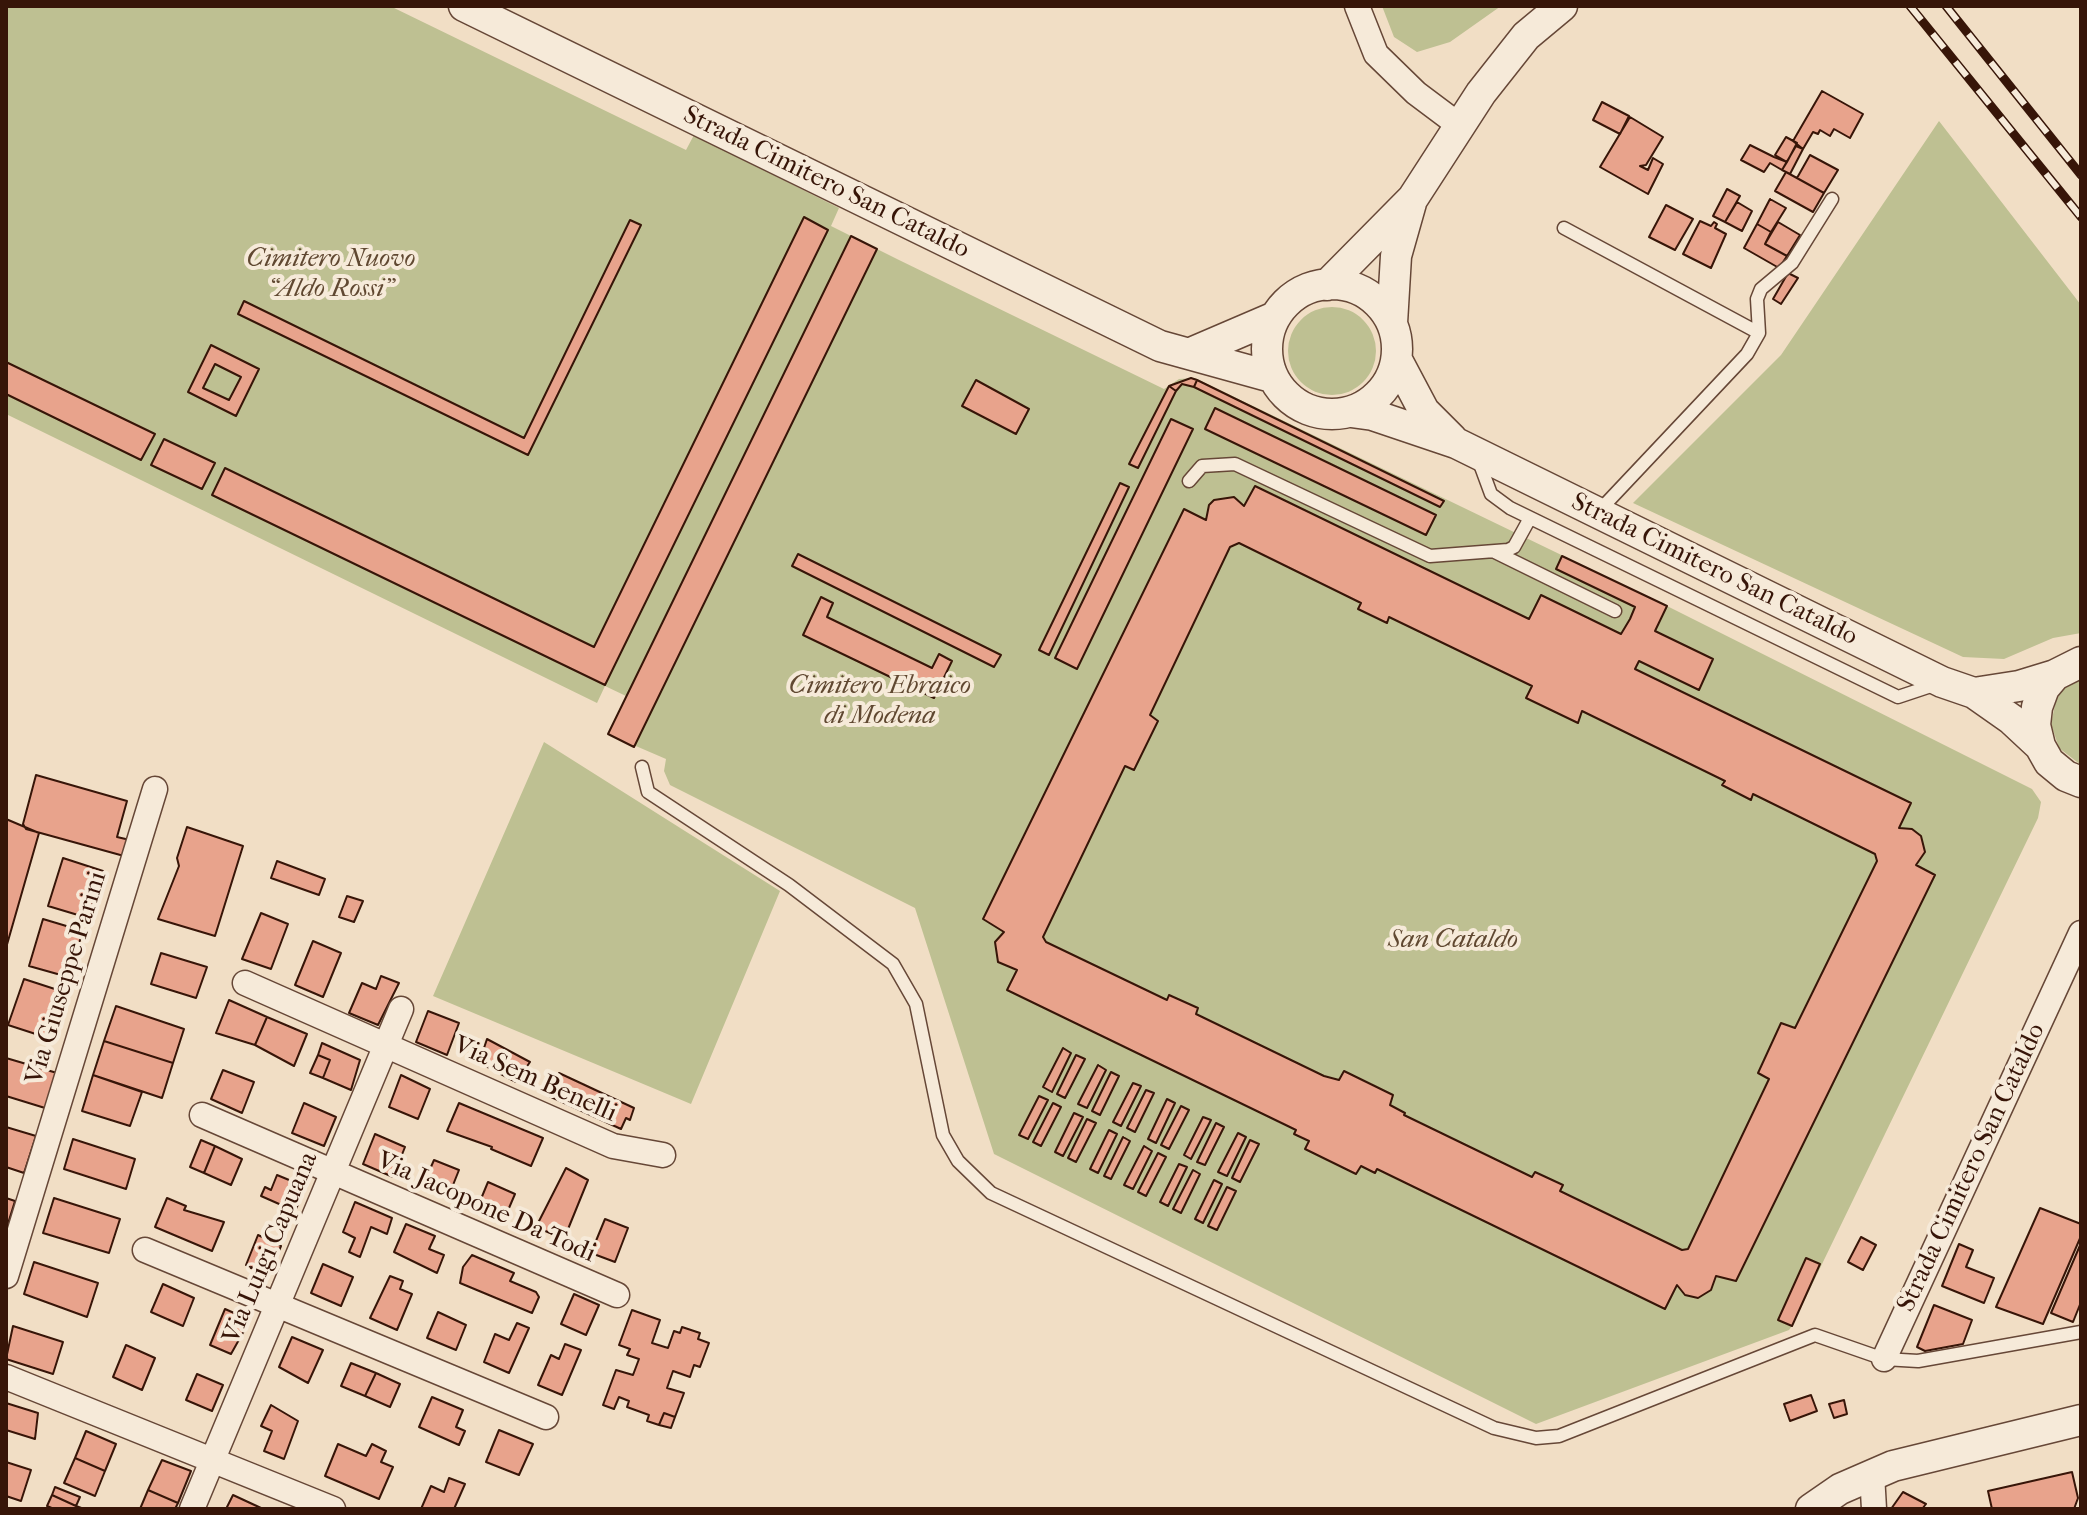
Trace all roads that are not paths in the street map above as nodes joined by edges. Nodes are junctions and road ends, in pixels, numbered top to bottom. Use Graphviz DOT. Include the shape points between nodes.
graph roads {
  1 [pos="464,6"];
  2 [pos="1357,6"];
  3 [pos="1562,6"];
  4 [pos="1460,126"];
  5 [pos="1413,198"];
  6 [pos="1832,199"];
  7 [pos="1564,228"];
  8 [pos="1327,285"];
  9 [pos="1275,317"];
  10 [pos="1392,323"];
  11 [pos="1759,333"];
  12 [pos="1191,353"];
  13 [pos="1397,360"];
  14 [pos="1272,377"];
  15 [pos="1351,412"];
  16 [pos="1466,448"];
  17 [pos="1189,481"];
  18 [pos="1597,513"];
  19 [pos="1530,518"];
  20 [pos="1495,552"];
  21 [pos="1615,611"];
  22 [pos="2068,669"];
  23 [pos="1942,682"];
  24 [pos="1974,693"];
  25 [pos="2040,746"];
  26 [pos="642,767"];
  27 [pos="2079,785"];
  28 [pos="155,789"];
  29 [pos="2081,933"];
  30 [pos="245,983"];
  31 [pos="401,1009"];
  32 [pos="387,1043"];
  33 [pos="202,1115"];
  34 [pos="663,1155"];
  35 [pos="333,1172"];
  36 [pos="145,1250"];
  37 [pos="6,1276"];
  38 [pos="617,1295"];
  39 [pos="278,1306"];
  40 [pos="2081,1332"];
  41 [pos="1884,1359"];
  42 [pos="6,1377"];
  43 [pos="546,1417"];
  44 [pos="2081,1420"];
  45 [pos="213,1458"];
  46 [pos="1872,1474"];
  47 [pos="192,1509"];
  48 [pos="333,1509"];
  49 [pos="1811,1509"];
  50 [pos="1874,1509"];
  1 -- 12 [label="street, Strada Cimitero San Cataldo" via="1160,346"];
  2 -- 4 [label="street" via="1376,54"];
  3 -- 4 [label="street" via="1526,36"];
  4 -- 5 [label="street"];
  5 -- 8 [label="street"];
  5 -- 10 [label="street" via="1396,256"];
  6 -- 11 [label="lane" via="1792,263 1761,289"];
  7 -- 11 [label="lane"];
  8 -- 9 [label="street" via="1297,294"];
  8 -- 10 [label="street" via="1359,290 1384,309"];
  9 -- 12 [label="street"];
  9 -- 14 [label="street" via="1267,347"];
  10 -- 13 [label="street"];
  11 -- 18 [label="lane" via="1747,354"];
  12 -- 14 [label="street, Strada Cimitero San Cataldo"];
  13 -- 15 [label="street" via="1382,393"];
  13 -- 16 [label="street, Strada Cimitero San Cataldo" via="1424,411"];
  14 -- 15 [label="street" via="1305,409 1328,415"];
  15 -- 16 [label="street, Strada Cimitero San Cataldo"];
  16 -- 18 [label="street, Strada Cimitero San Cataldo"];
  16 -- 19 [label="lane" via="1491,494"];
  17 -- 20 [label="lane" via="1202,466 1235,464 1430,556"];
  18 -- 23 [label="street, Strada Cimitero San Cataldo"];
  19 -- 20 [label="lane" via="1514,547"];
  19 -- 23 [label="lane" via="1898,697"];
  20 -- 21 [label="lane"];
  22 -- 24 [label="street, Strada Cimitero San Cataldo" via="2019,686"];
  22 -- 25 [label="street" via="2044,688 2037,707"];
  23 -- 24 [label="street, Strada Cimitero San Cataldo"];
  24 -- 25 [label="street, Strada Cimitero San Cataldo"];
  25 -- 27 [label="street, Strada Cimitero San Cataldo" via="2049,762"];
  26 -- 41 [label="lane" via="648,792 789,885 893,964 916,1004 943,1135 972,1177 1010,1203 1517,1435 1559,1436 1815,1335"];
  28 -- 37 [label="street, Via Giuseppe Parini"];
  29 -- 41 [label="street, Strada Cimitero San Cataldo"];
  30 -- 32 [label="street, Via Sem Benelli"];
  31 -- 32 [label="street, Via Luigi Capuana"];
  32 -- 34 [label="street, Via Sem Benelli" via="613,1146"];
  32 -- 35 [label="street, Via Luigi Capuana"];
  33 -- 35 [label="street, Via Jacopone Da Todi"];
  35 -- 38 [label="street, Via Jacopone Da Todi"];
  35 -- 39 [label="street, Via Luigi Capuana"];
  36 -- 39 [label="street"];
  39 -- 43 [label="street"];
  39 -- 45 [label="street, Via Luigi Capuana"];
  40 -- 41 [label="lane" via="1953,1357"];
  42 -- 45 [label="street"];
  44 -- 46 [label="street"];
  45 -- 47 [label="street, Via Luigi Capuana"];
  45 -- 48 [label="street"];
  46 -- 49 [label="street"];
  46 -- 50 [label="street"];
}
